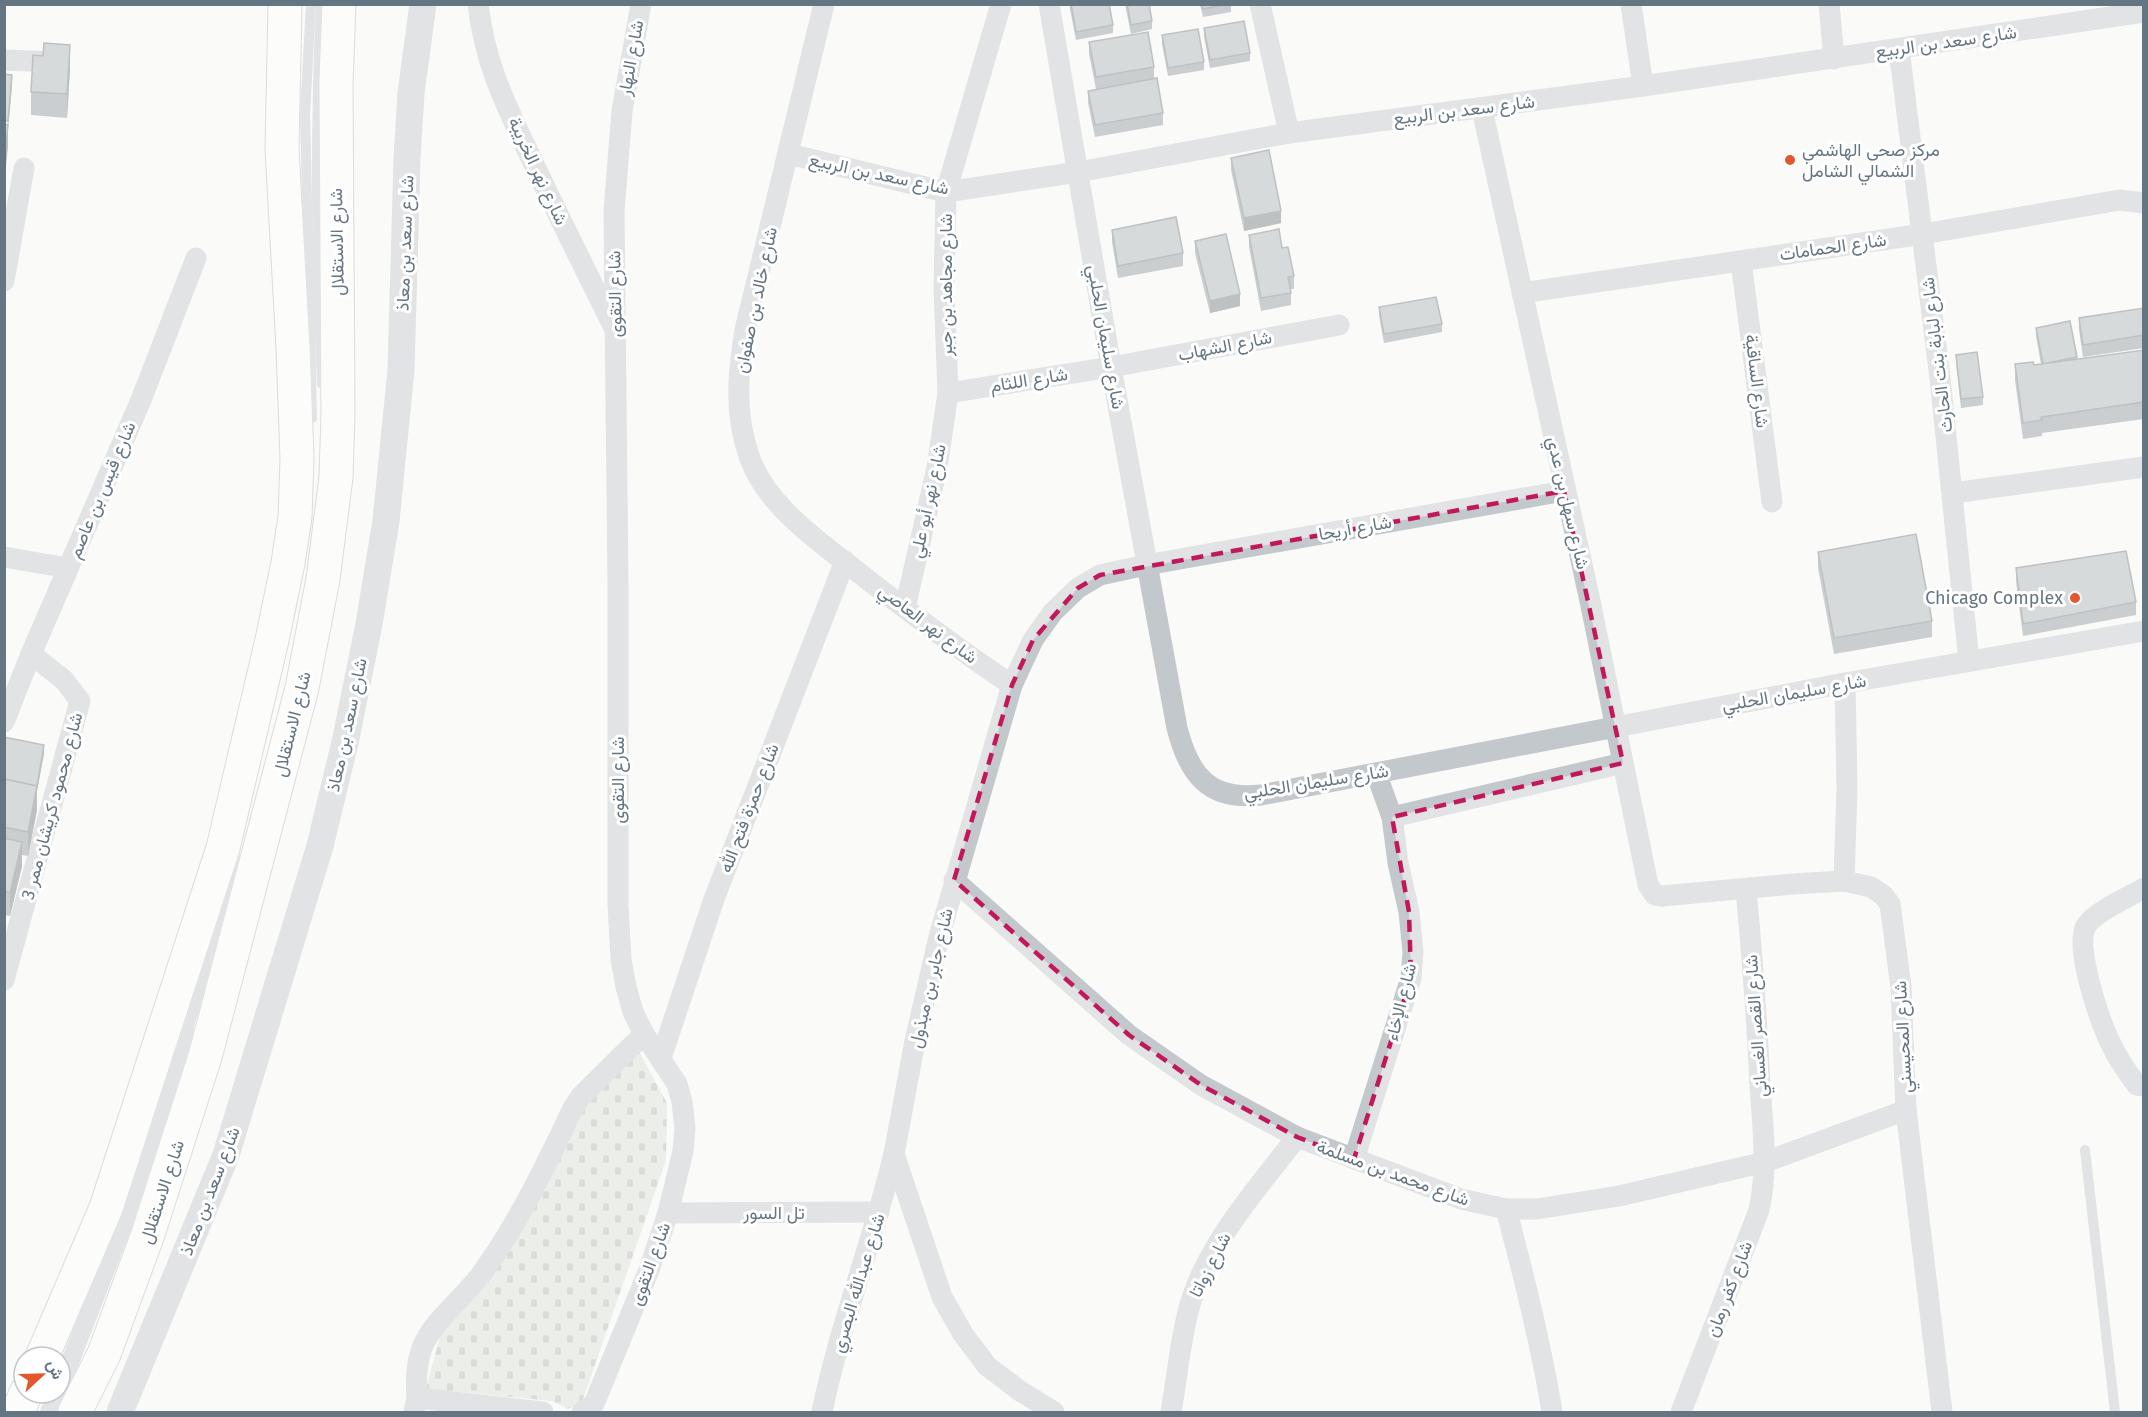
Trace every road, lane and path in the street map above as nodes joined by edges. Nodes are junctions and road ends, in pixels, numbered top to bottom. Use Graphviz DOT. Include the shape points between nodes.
graph roads {
  1 [pos="285,4"];
  2 [pos="311,4"];
  3 [pos="321,4"];
  4 [pos="339,4"];
  5 [pos="423,4"];
  6 [pos="478,4"];
  7 [pos="640,4"];
  8 [pos="824,4"];
  9 [pos="1001,4"];
  10 [pos="1049,4"];
  11 [pos="1260,4"];
  12 [pos="1631,4"];
  13 [pos="1829,4"];
  14 [pos="2090,12"];
  15 [pos="2144,12"];
  16 [pos="1899,49"];
  17 [pos="1834,59"];
  18 [pos="4,60"];
  19 [pos="59,62"];
  20 [pos="1643,86"];
  21 [pos="1482,109"];
  22 [pos="622,111"];
  23 [pos="1289,133"];
  24 [pos="789,154"];
  25 [pos="24,168"];
  26 [pos="1078,172"];
  27 [pos="946,192"];
  28 [pos="2144,203"];
  29 [pos="1923,234"];
  30 [pos="196,258"];
  31 [pos="1741,261"];
  32 [pos="4,281"];
  33 [pos="1522,293"];
  34 [pos="1339,325"];
  35 [pos="616,331"];
  36 [pos="1111,367"];
  37 [pos="948,393"];
  38 [pos="2144,467"];
  39 [pos="1564,491"];
  40 [pos="1953,493"];
  41 [pos="1772,502"];
  42 [pos="307,507"];
  43 [pos="4,557"];
  44 [pos="845,561"];
  45 [pos="1146,565"];
  46 [pos="68,568"];
  47 [pos="294,589"];
  48 [pos="905,608"];
  49 [pos="2144,631"];
  50 [pos="31,654"];
  51 [pos="1969,661"];
  52 [pos="1845,683"];
  53 [pos="1012,685"];
  54 [pos="4,722"];
  55 [pos="1614,726"];
  56 [pos="1623,763"];
  57 [pos="1376,773"];
  58 [pos="257,815"];
  59 [pos="1392,818"];
  60 [pos="244,851"];
  61 [pos="954,880"];
  62 [pos="1844,881"];
  63 [pos="2144,888"];
  64 [pos="1746,889"];
  65 [pos="1655,895"];
  66 [pos="4,980"];
  67 [pos="644,1034"];
  68 [pos="661,1058"];
  69 [pos="2144,1086"];
  70 [pos="1906,1110"];
  71 [pos="1297,1137"];
  72 [pos="2085,1150"];
  73 [pos="894,1154"];
  74 [pos="1354,1159"];
  75 [pos="1764,1162"];
  76 [pos="1506,1209"];
  77 [pos="879,1212"];
  78 [pos="668,1213"];
  79 [pos="47,1345"];
  80 [pos="72,1345"];
  81 [pos="104,1354"];
  82 [pos="416,1405"];
  83 [pos="55,1413"];
  84 [pos="75,1413"];
  85 [pos="87,1413"];
  86 [pos="120,1413"];
  87 [pos="543,1413"];
  88 [pos="582,1413"];
  89 [pos="822,1413"];
  90 [pos="1053,1413"];
  91 [pos="1171,1413"];
  92 [pos="1552,1413"];
  93 [pos="1682,1413"];
  94 [pos="1942,1413"];
  95 [pos="2115,1413"];
  1 -- 79 [label="highway" via="282,149 297,458 295,517 288,563 224,848 106,1208"];
  2 -- 3 [label="lane" via="305,125 317,426 316,163"];
  4 -- 81 [label="highway, شارع الاستقلال" via="338,414 336,477 323,579 302,688 205,1057 148,1234"];
  5 -- 86 [label="street, شارع سعد بن معاذ" via="411,93 401,370 386,521 346,738 320,846 226,1155"];
  6 -- 35 [label="street, شارع نهر الخريبة" via="495,80"];
  7 -- 22 [label="street, شارع النهار"];
  8 -- 24 [label="street, شارع خالد بن صفوان"];
  9 -- 27 [label="street, شارع مجاهد بن جبر"];
  10 -- 26 [label="street, شارع سليمان الحلبي"];
  11 -- 23 [label="street"];
  12 -- 20 [label="street"];
  13 -- 17 [label="street"];
  14 -- 15 [label="street, شارع سعد بن الربيع"];
  14 -- 16 [label="street, شارع سعد بن الربيع"];
  16 -- 17 [label="street, شارع سعد بن الربيع"];
  16 -- 29 [label="street, شارع لبابة بنت الحارث"];
  17 -- 20 [label="street, شارع سعد بن الربيع"];
  18 -- 19 [label="street"];
  20 -- 21 [label="street, شارع سعد بن الربيع"];
  21 -- 23 [label="street, شارع سعد بن الربيع"];
  21 -- 33 [label="street, شارع سهل بن عدي"];
  22 -- 35 [label="street, شارع التقوى" via="614,211"];
  23 -- 26 [label="street, شارع سعد بن الربيع"];
  24 -- 27 [label="street, شارع سعد بن الربيع"];
  24 -- 44 [label="street, شارع خالد بن صفوان" via="745,330 738,396 749,457 761,479 798,525"];
  25 -- 32 [label="street"];
  26 -- 27 [label="street, شارع سعد بن الربيع"];
  26 -- 36 [label="street, شارع سليمان الحلبي"];
  27 -- 37 [label="street, شارع مجاهد بن جبر"];
  28 -- 29 [label="street, شارع الحمامات" via="2120,200"];
  29 -- 31 [label="street, شارع الحمامات"];
  29 -- 40 [label="street, شارع لبابة بنت الحارث"];
  30 -- 46 [label="street, شارع قيس بن عاصم" via="141,400"];
  31 -- 33 [label="street, شارع الحمامات"];
  31 -- 41 [label="street, شارع الساقية"];
  33 -- 39 [label="street, شارع سهل بن عدي"];
  34 -- 36 [label="street, شارع الشهاب"];
  35 -- 67 [label="street, شارع التقوى" via="618,905 626,987"];
  36 -- 37 [label="street, شارع اللثام"];
  36 -- 45 [label="street, شارع سليمان الحلبي"];
  37 -- 48 [label="street, شارع نهر أبو علي"];
  38 -- 40 [label="street"];
  39 -- 45 [label="street, شارع أريحا"];
  39 -- 55 [label="street, شارع سهل بن عدي"];
  40 -- 51 [label="street, شارع لبابة بنت الحارث"];
  42 -- 47 [label="lane"];
  43 -- 46 [label="street"];
  44 -- 48 [label="street, شارع نهر العاصي"];
  44 -- 68 [label="street, شارع حمزة فتح الله" via="714,899"];
  45 -- 53 [label="street, شارع جابر بن مبذول" via="1100,575 1078,588 1053,612 1033,640"];
  45 -- 57 [label="street, شارع سليمان الحلبي" via="1177,728 1183,750 1202,781 1215,790 1245,797"];
  46 -- 50 [label="street, شارع قيس بن عاصم"];
  48 -- 53 [label="street, شارع نهر العاصي"];
  49 -- 51 [label="street, شارع سليمان الحلبي"];
  50 -- 54 [label="street, شارع قيس بن عاصم"];
  50 -- 66 [label="street, شارع محمود كريشان ممر 3" via="64,680 80,701"];
  51 -- 52 [label="street, شارع سليمان الحلبي"];
  52 -- 55 [label="street, شارع سليمان الحلبي"];
  52 -- 62 [label="street"];
  53 -- 61 [label="street, شارع جابر بن مبذول"];
  55 -- 56 [label="street, شارع سهل بن عدي"];
  55 -- 57 [label="street, شارع سليمان الحلبي"];
  56 -- 59 [label="street"];
  56 -- 65 [label="street, شارع سهل بن عدي" via="1648,885"];
  57 -- 59 [label="street, شارع الإخاء"];
  58 -- 60 [label="lane"];
  59 -- 74 [label="street, شارع الإخاء" via="1409,912 1411,978"];
  60 -- 80 [label="lane" via="172,1073"];
  60 -- 83 [label="lane" via="201,1016 135,1206"];
  61 -- 71 [label="street, شارع محمد بن مسلمة" via="1129,1035 1201,1085"];
  61 -- 73 [label="street, شارع جابر بن مبذول" via="926,993"];
  62 -- 64 [label="street, شارع المحيسني"];
  62 -- 70 [label="street, شارع المحيسني" via="1871,887 1890,904 1901,987"];
  63 -- 69 [label="street" via="2086,925 2082,938 2087,973 2109,1041 2137,1085"];
  64 -- 65 [label="street, شارع المحيسني"];
  64 -- 75 [label="street, شارع القصر الغساني"];
  67 -- 68 [label="street, شارع التقوى"];
  67 -- 82 [label="street" via="573,1108 519,1218 482,1273 423,1346 416,1374"];
  68 -- 78 [label="street, شارع التقوى" via="677,1084 685,1128"];
  70 -- 75 [label="street, شارع محمد بن مسلمة"];
  70 -- 94 [label="street, شارع المحيسني"];
  71 -- 74 [label="street, شارع محمد بن مسلمة"];
  71 -- 91 [label="street, شارع زواتا" via="1237,1216 1197,1285 1189,1308"];
  72 -- 95 [label="lane"];
  73 -- 77 [label="street, شارع عبدالله البصري"];
  73 -- 90 [label="street, شارع جابر بن مبذول" via="942,1298 963,1334 987,1366"];
  74 -- 76 [label="street, شارع محمد بن مسلمة" via="1461,1199"];
  75 -- 76 [label="street, شارع محمد بن مسلمة" via="1619,1196 1537,1209"];
  75 -- 93 [label="street, شارع كفر رمان" via="1759,1210"];
  76 -- 92 [label="street" via="1528,1290"];
  77 -- 78 [label="street, تل السور"];
  77 -- 89 [label="street, شارع عبدالله البصري" via="847,1310"];
  78 -- 88 [label="street, شارع التقوى" via="602,1388 594,1404"];
  81 -- 84 [label="highway, شارع الاستقلال"];
  81 -- 85 [label="highway"];
  82 -- 87 [label="street"];
}
